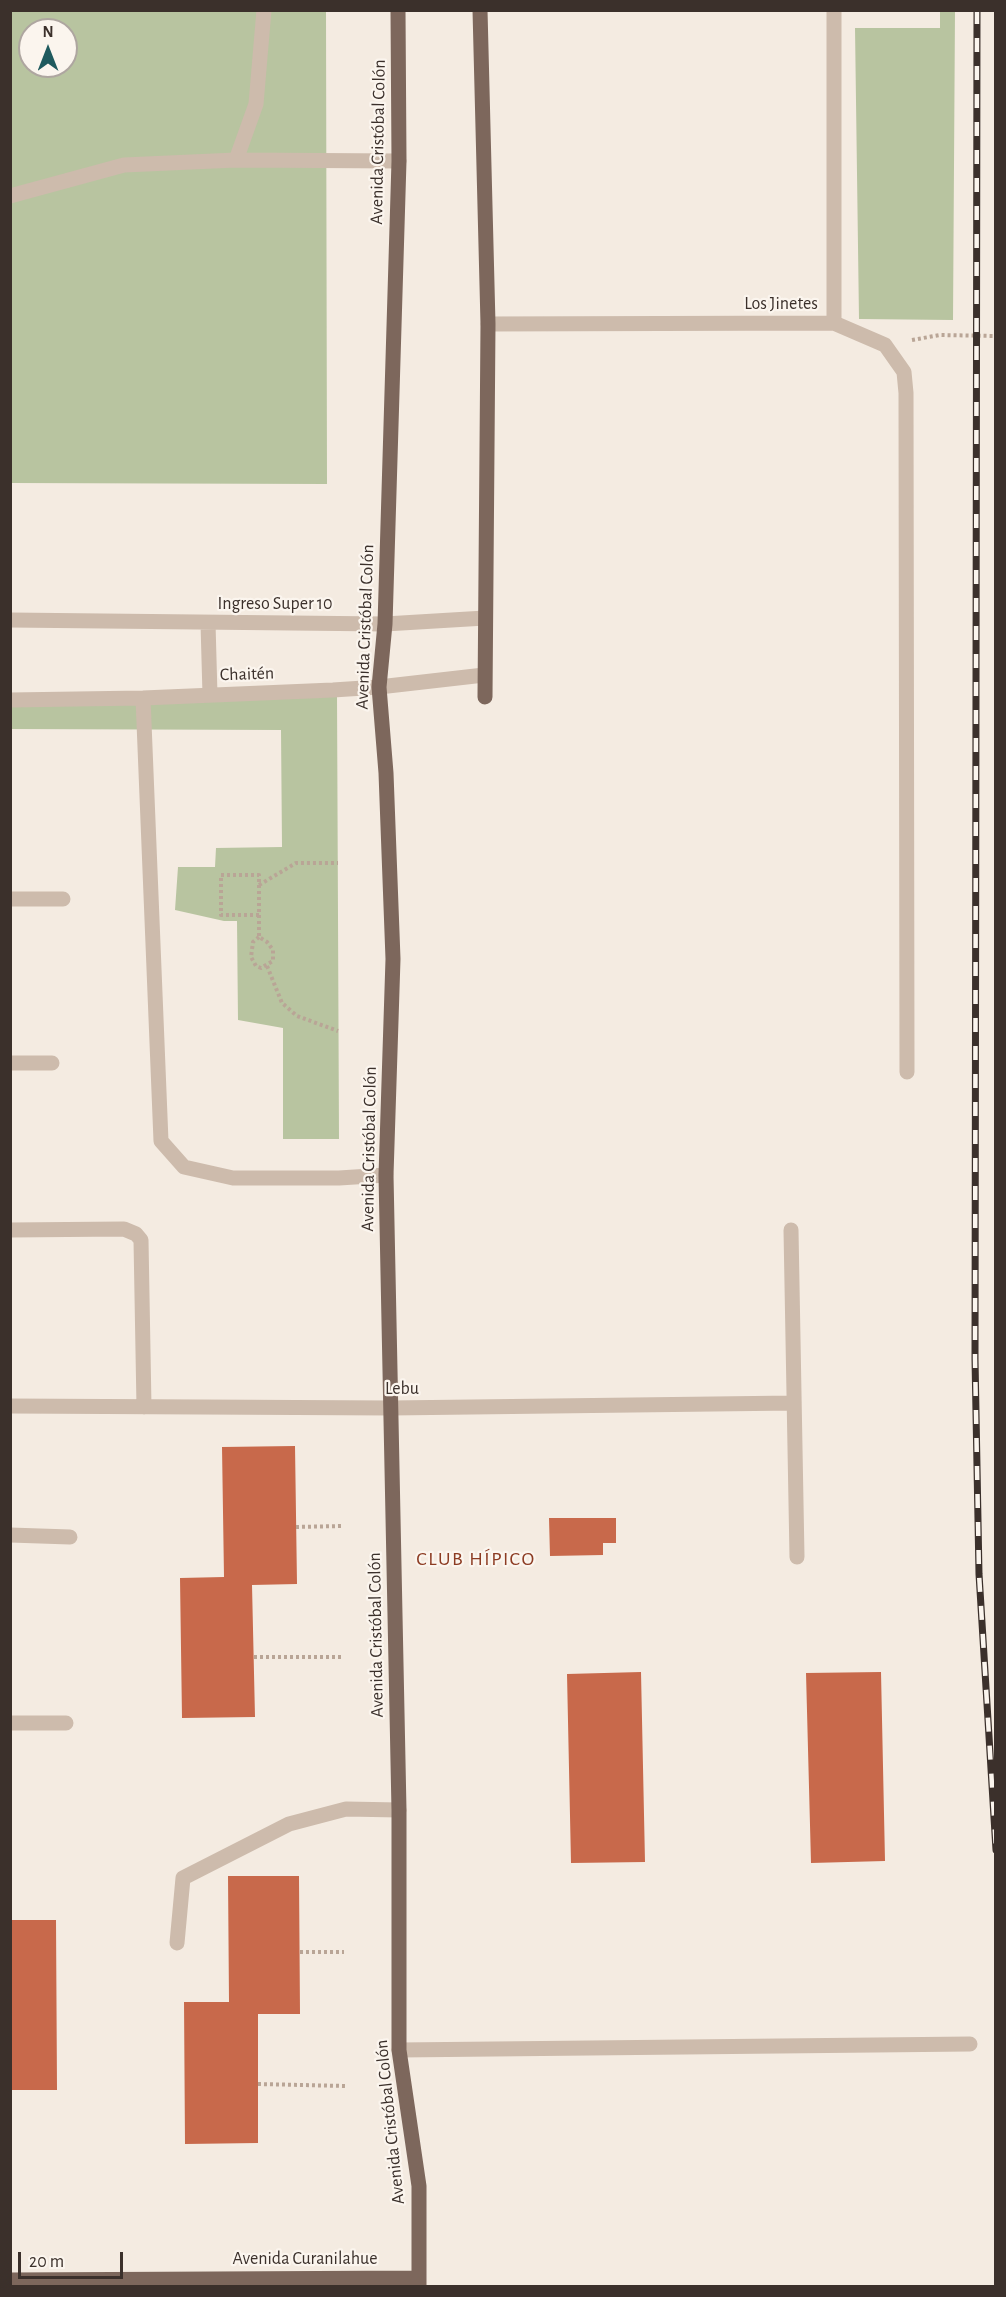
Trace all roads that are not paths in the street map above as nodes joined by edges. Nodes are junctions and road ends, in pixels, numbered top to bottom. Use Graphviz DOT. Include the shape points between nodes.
graph roads {
  1 [pos="264,10"];
  2 [pos="398,10"];
  3 [pos="480,10"];
  4 [pos="834,10"];
  5 [pos="236,160"];
  6 [pos="399,160"];
  7 [pos="10,196"];
  8 [pos="834,323"];
  9 [pos="488,324"];
  10 [pos="485,618"];
  11 [pos="10,620"];
  12 [pos="208,623"];
  13 [pos="385,624"];
  14 [pos="484,675"];
  15 [pos="379,687"];
  16 [pos="210,695"];
  17 [pos="485,697"];
  18 [pos="143,698"];
  19 [pos="10,700"];
  20 [pos="63,899"];
  21 [pos="10,900"];
  22 [pos="10,1063"];
  23 [pos="52,1063"];
  24 [pos="907,1072"];
  25 [pos="386,1175"];
  26 [pos="10,1230"];
  27 [pos="791,1230"];
  28 [pos="794,1403"];
  29 [pos="10,1406"];
  30 [pos="144,1407"];
  31 [pos="391,1408"];
  32 [pos="10,1534"];
  33 [pos="70,1537"];
  34 [pos="798,1557"];
  35 [pos="10,1723"];
  36 [pos="66,1723"];
  37 [pos="399,1809"];
  38 [pos="177,1943"];
  39 [pos="970,2044"];
  40 [pos="399,2050"];
  41 [pos="10,2280"];
  42 [pos="419,2282"];
  1 -- 5 [label="street" via="256,104"];
  2 -- 6 [label="main road, Avenida Cristóbal Colón"];
  3 -- 9 [label="main road"];
  4 -- 8 [label="street, Los Jinetes"];
  5 -- 6 [label="street"];
  5 -- 7 [label="street" via="124,165"];
  6 -- 13 [label="main road, Avenida Cristóbal Colón"];
  8 -- 9 [label="street, Los Jinetes"];
  8 -- 24 [label="street" via="885,345 904,372"];
  9 -- 10 [label="main road"];
  10 -- 13 [label="street, Ingreso Super 10"];
  10 -- 14 [label="main road"];
  11 -- 12 [label="street, Ingreso Super 10"];
  12 -- 13 [label="street, Ingreso Super 10"];
  12 -- 16 [label="street"];
  13 -- 15 [label="main road, Avenida Cristóbal Colón"];
  14 -- 15 [label="street, Chaitén"];
  14 -- 17 [label="main road"];
  15 -- 16 [label="street, Chaitén"];
  15 -- 25 [label="main road, Avenida Cristóbal Colón" via="393,959"];
  16 -- 18 [label="street, Chaitén"];
  18 -- 19 [label="street, Chaitén"];
  18 -- 25 [label="street" via="161,1141 184,1167 233,1178"];
  20 -- 21 [label="street"];
  22 -- 23 [label="street"];
  25 -- 31 [label="main road, Avenida Cristóbal Colón"];
  26 -- 30 [label="street" via="124,1229 136,1233 141,1240"];
  27 -- 28 [label="street"];
  28 -- 31 [label="street, Lebu"];
  28 -- 34 [label="street"];
  29 -- 30 [label="street, Lebu"];
  30 -- 31 [label="street, Lebu"];
  31 -- 37 [label="main road, Avenida Cristóbal Colón"];
  32 -- 33 [label="street"];
  35 -- 36 [label="street"];
  37 -- 38 [label="street" via="346,1809 289,1824 183,1878"];
  37 -- 40 [label="main road, Avenida Cristóbal Colón"];
  39 -- 40 [label="street"];
  40 -- 42 [label="main road, Avenida Cristóbal Colón" via="419,2186"];
  41 -- 42 [label="main road, Avenida Curanilahue"];
}
